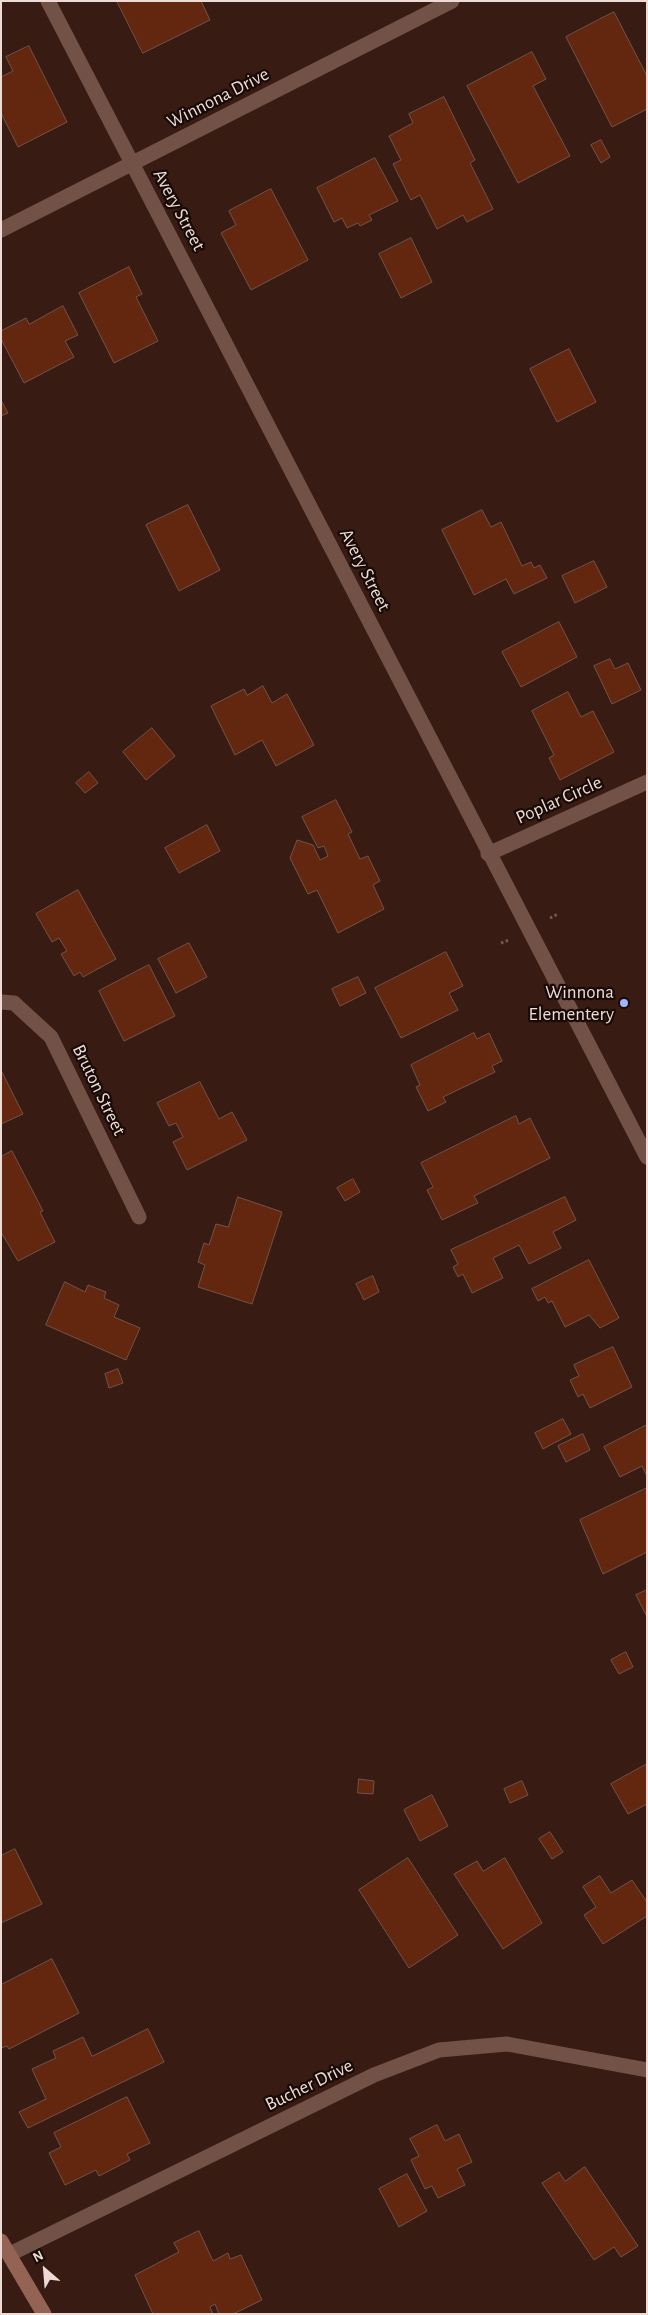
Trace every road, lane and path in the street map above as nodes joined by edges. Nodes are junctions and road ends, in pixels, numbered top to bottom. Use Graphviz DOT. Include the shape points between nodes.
graph roads {
  1 [pos="48,1"];
  2 [pos="452,1"];
  3 [pos="132,164"];
  4 [pos="1,230"];
  5 [pos="647,782"];
  6 [pos="488,854"];
  7 [pos="1,1002"];
  8 [pos="647,1157"];
  9 [pos="139,1217"];
  10 [pos="647,2070"];
  11 [pos="5,2247"];
  12 [pos="44,2314"];
  1 -- 3 [label="street, Avery Street"];
  2 -- 3 [label="street, Winnona Drive"];
  3 -- 4 [label="street, Winnona Drive"];
  3 -- 6 [label="street, Avery Street"];
  5 -- 6 [label="street, Poplar Circle"];
  6 -- 8 [label="street, Avery Street"];
  7 -- 9 [label="street, Bruton Street" via="14,1003 51,1037"];
  10 -- 11 [label="street, Bucher Drive" via="507,2044 439,2050 374,2075"];
  11 -- 12 [label="main road"];
}
